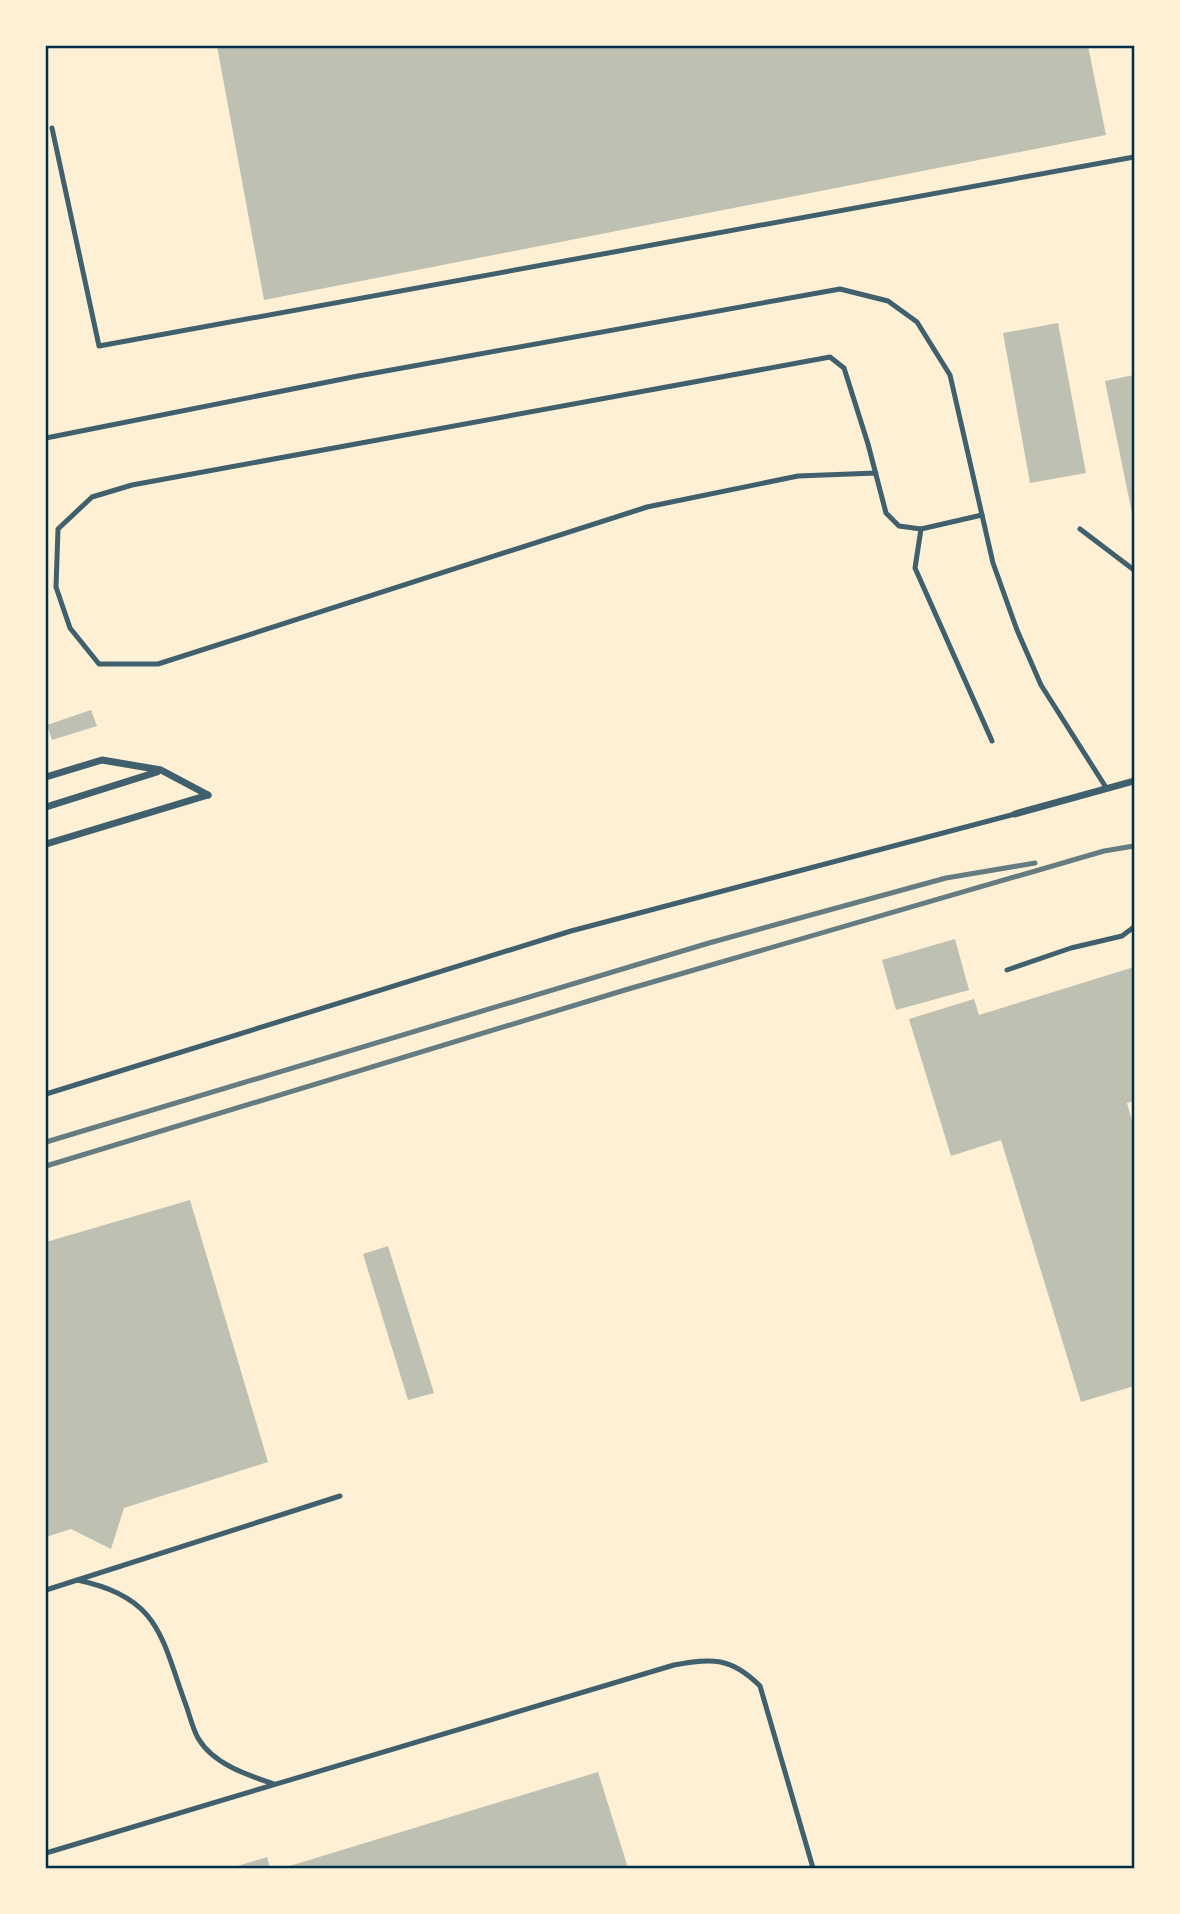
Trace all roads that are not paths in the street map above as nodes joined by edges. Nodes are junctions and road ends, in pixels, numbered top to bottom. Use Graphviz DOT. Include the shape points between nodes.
graph roads {
  1 [pos="52,128"];
  2 [pos="1135,157"];
  3 [pos="46,438"];
  4 [pos="876,473"];
  5 [pos="982,515"];
  6 [pos="921,529"];
  7 [pos="1080,529"];
  8 [pos="1135,570"];
  9 [pos="992,741"];
  10 [pos="161,770"];
  11 [pos="46,777"];
  12 [pos="1135,781"];
  13 [pos="1107,789"];
  14 [pos="46,807"];
  15 [pos="1015,814"];
  16 [pos="46,844"];
  17 [pos="1135,927"];
  18 [pos="1007,970"];
  19 [pos="46,1094"];
  20 [pos="340,1496"];
  21 [pos="77,1580"];
  22 [pos="46,1590"];
  23 [pos="274,1784"];
  24 [pos="46,1853"];
  25 [pos="813,1868"];
  1 -- 2 [label="lane" via="100,346"];
  3 -- 5 [label="lane" via="840,289 888,301 917,323 950,375"];
  4 -- 4 [label="lane" via="844,368 830,356 132,485 92,497 58,529 56,587 70,628 99,664 158,664 647,507 798,476"];
  4 -- 6 [label="lane" via="886,513 899,526"];
  5 -- 6 [label="lane"];
  5 -- 13 [label="lane" via="993,563 1041,685"];
  6 -- 9 [label="lane" via="915,568"];
  7 -- 8 [label="lane"];
  10 -- 11 [label="street" via="102,760"];
  10 -- 14 [label="street"];
  10 -- 16 [label="street" via="208,795"];
  12 -- 13 [label="street"];
  13 -- 15 [label="street"];
  15 -- 19 [label="lane" via="572,932"];
  17 -- 18 [label="lane" via="1122,936"];
  20 -- 21 [label="lane"];
  21 -- 22 [label="lane"];
  21 -- 23 [label="lane" via="104,1586 140,1606 155,1622 198,1738 218,1760"];
  23 -- 24 [label="lane"];
  23 -- 25 [label="lane" via="706,1659 745,1671 760,1686"];
}
